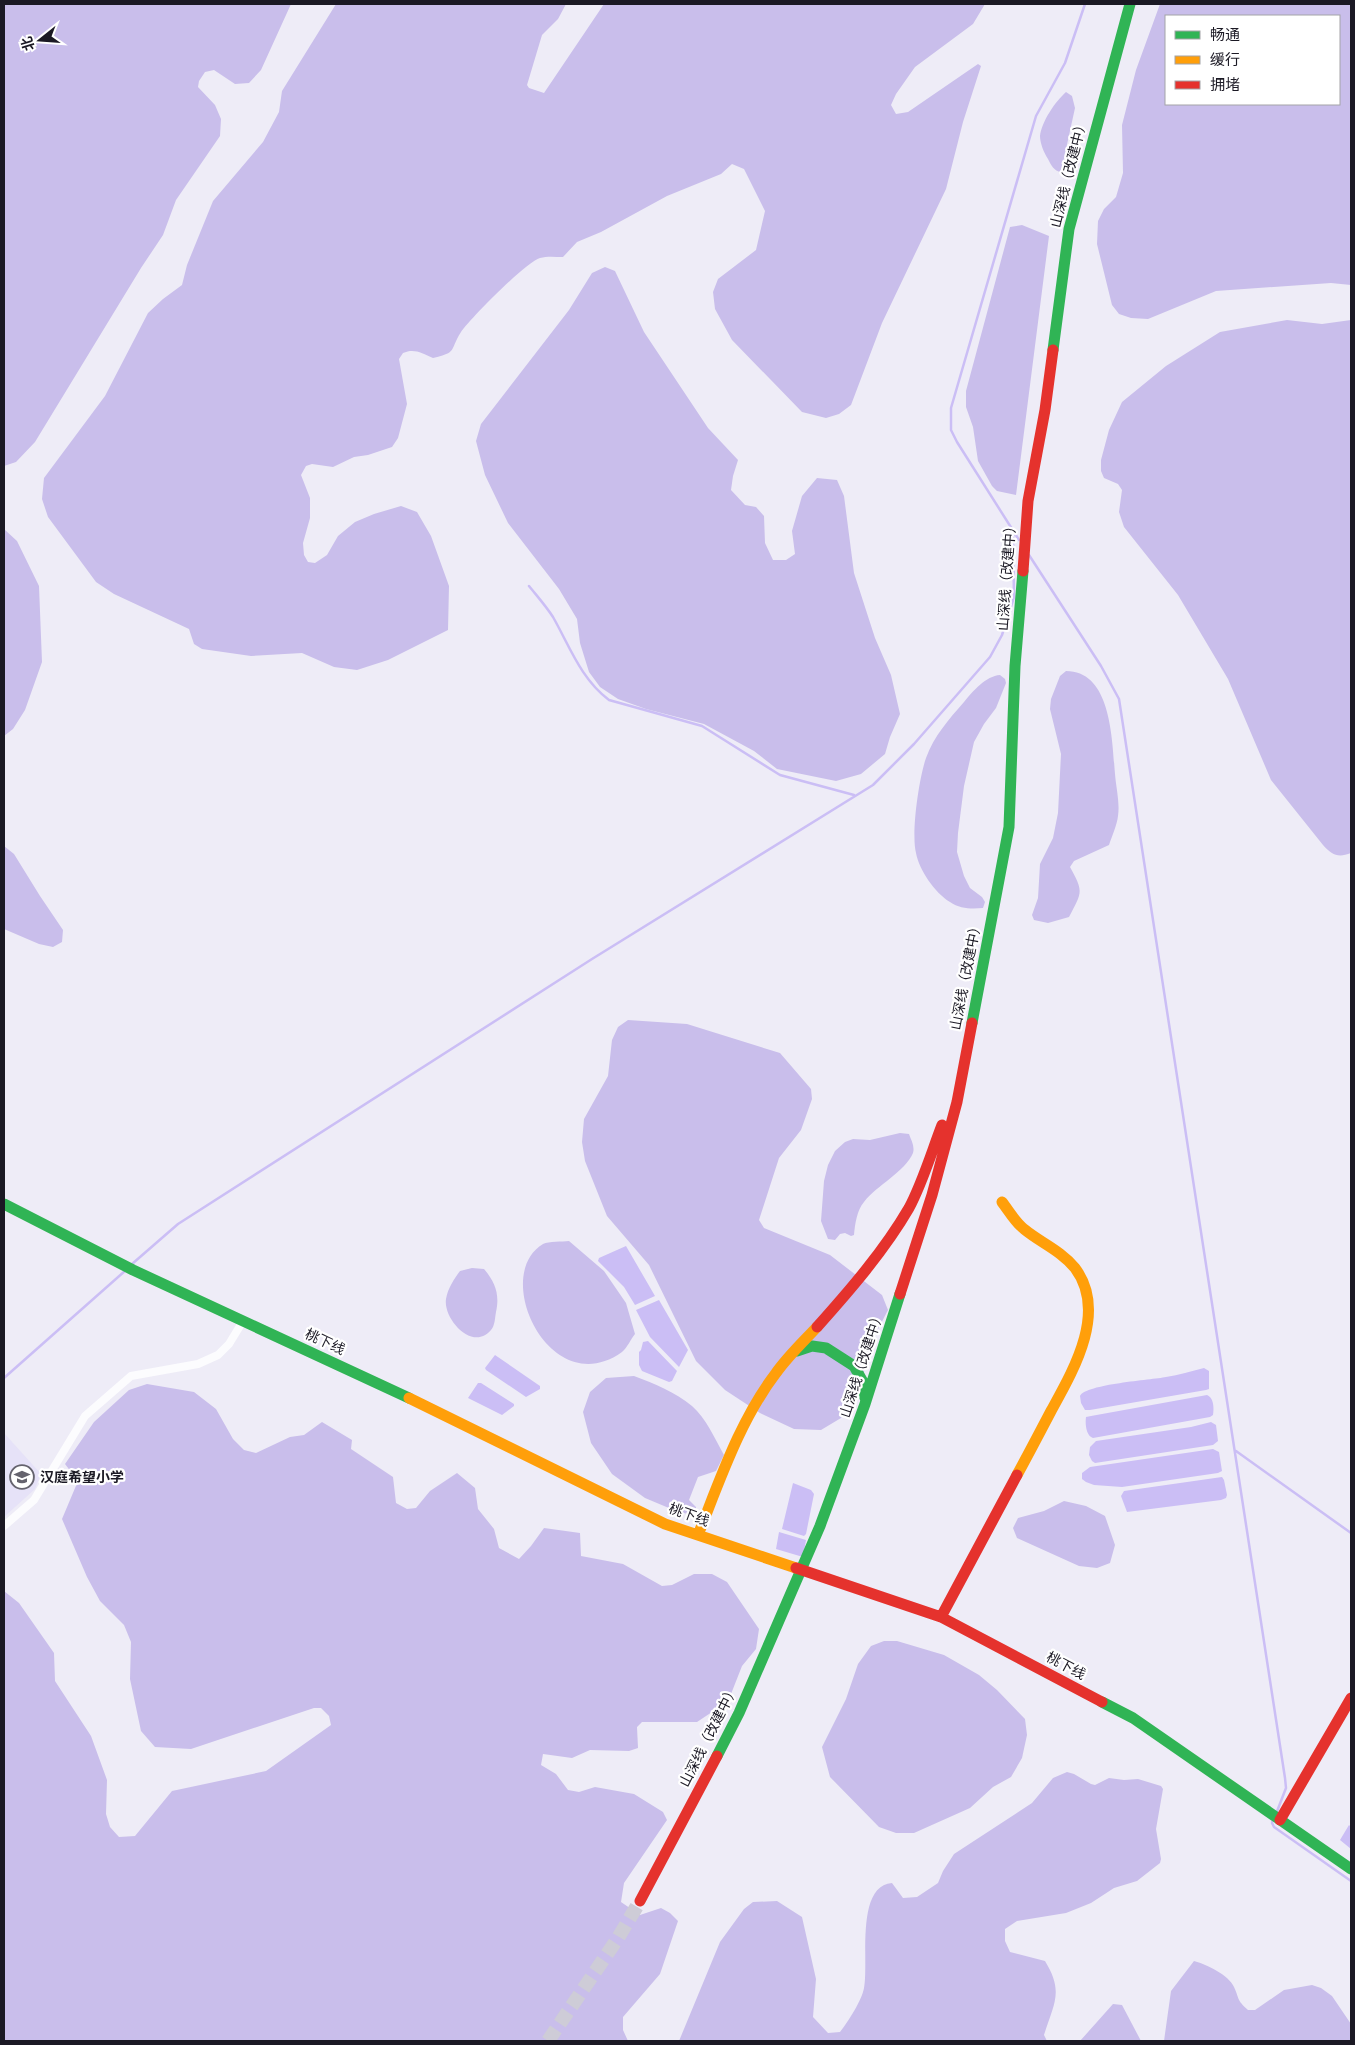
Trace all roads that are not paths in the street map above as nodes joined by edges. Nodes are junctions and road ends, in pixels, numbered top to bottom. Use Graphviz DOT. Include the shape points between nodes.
graph roads {
  1 [pos="1130,4"];
  2 [pos="972,1027"];
  3 [pos="1002,1202"];
  4 [pos="4,1204"];
  5 [pos="243,1321"];
  6 [pos="796,1351"];
  7 [pos="865,1404"];
  8 [pos="4,1526"];
  9 [pos="698,1535"];
  10 [pos="941,1617"];
  11 [pos="1351,1698"];
  12 [pos="1280,1820"];
  13 [pos="1351,1869"];
  14 [pos="640,1901"];
  1 -- 2 [label="main road, 山深线（改建中）" via="1069,230 1045,410 1028,501 1015,666 1009,827"];
  2 -- 6 [label="main road" via="937,1140 910,1206 875,1258"];
  2 -- 7 [label="main road, 山深线（改建中）" via="957,1102 932,1195"];
  3 -- 10 [label="main road" via="1023,1227 1066,1257 1080,1277 1088,1300 1088,1320 1083,1348 1071,1374"];
  4 -- 5 [label="main road, 桃下线" via="108,1258"];
  5 -- 8 [label="street" via="218,1355 198,1364 131,1376 85,1416 34,1500"];
  5 -- 9 [label="main road, 桃下线" via="457,1420 665,1524"];
  6 -- 7 [label="main road" via="812,1346 826,1348 854,1366 864,1382"];
  6 -- 9 [label="main road" via="760,1396 732,1451"];
  7 -- 14 [label="main road, 山深线（改建中）" via="820,1526 739,1713"];
  9 -- 10 [label="main road, 桃下线"];
  10 -- 12 [label="main road, 桃下线" via="1133,1718"];
  11 -- 12 [label="main road"];
  12 -- 13 [label="main road, 桃下线"];
}
